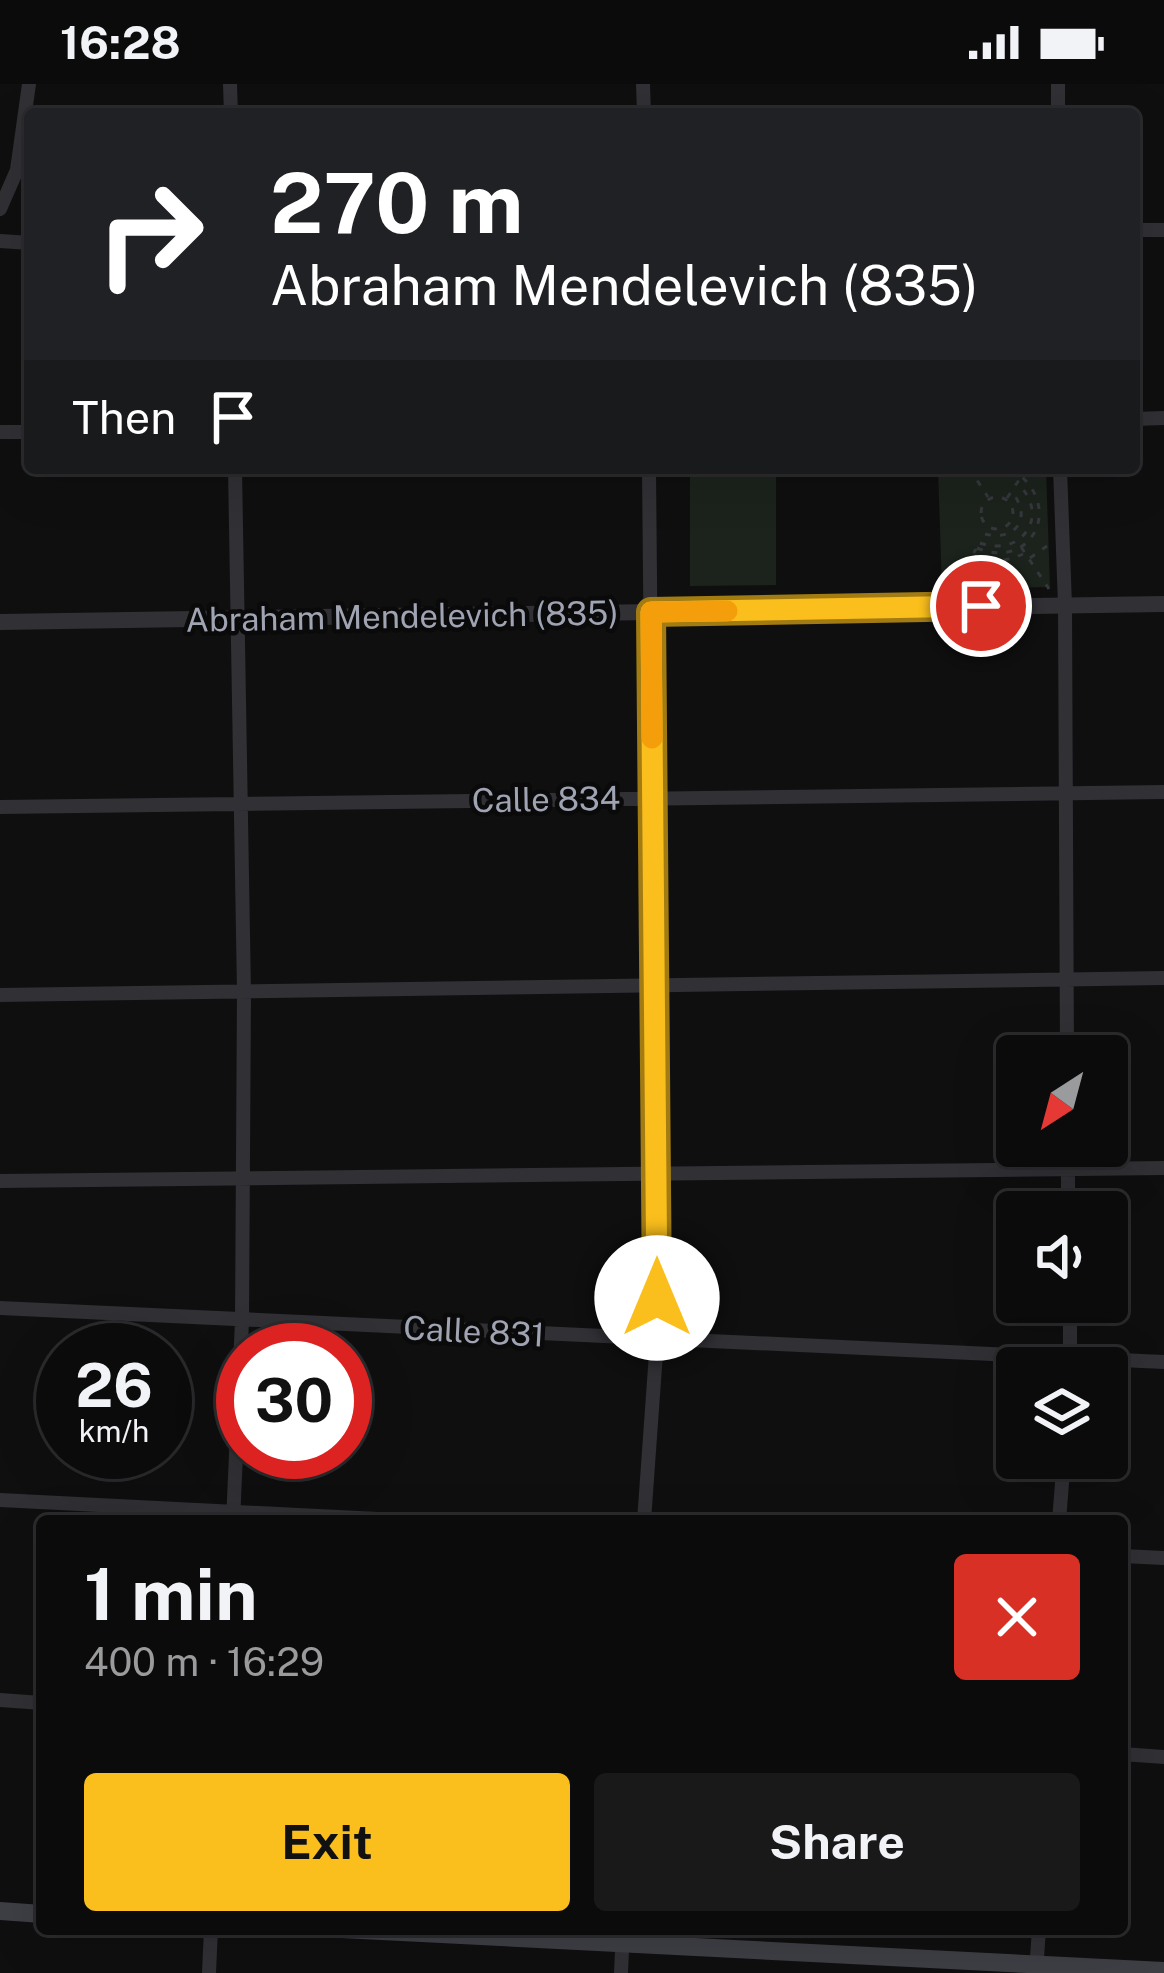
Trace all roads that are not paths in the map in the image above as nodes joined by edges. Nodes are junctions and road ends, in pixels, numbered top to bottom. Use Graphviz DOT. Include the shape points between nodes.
graph roads {
  1 [pos="24,120"];
  2 [pos="0,209"];
  3 [pos="235,474"];
  4 [pos="649,474"];
  5 [pos="1060,474"];
  6 [pos="1164,604"];
  7 [pos="1062,605"];
  8 [pos="651,612"];
  9 [pos="236,619"];
  10 [pos="0,622"];
  11 [pos="1164,792"];
  12 [pos="1065,793"];
  13 [pos="653,798"];
  14 [pos="239,804"];
  15 [pos="0,807"];
  16 [pos="1164,978"];
  17 [pos="1067,979"];
  18 [pos="655,985"];
  19 [pos="244,992"];
  20 [pos="0,994"];
  21 [pos="1067,1035"];
  22 [pos="1068,1168"];
  23 [pos="1164,1168"];
  24 [pos="656,1174"];
  25 [pos="243,1179"];
  26 [pos="0,1181"];
  27 [pos="1068,1191"];
  28 [pos="0,1308"];
  29 [pos="242,1321"];
  30 [pos="657,1339"];
  31 [pos="996,1359"];
  32 [pos="1128,1362"];
  33 [pos="1164,1362"];
  34 [pos="1062,1479"];
  35 [pos="0,1500"];
  36 [pos="218,1515"];
  37 [pos="233,1515"];
  38 [pos="644,1515"];
  39 [pos="1059,1515"];
  40 [pos="1128,1556"];
  41 [pos="1164,1558"];
  42 [pos="0,1700"];
  43 [pos="36,1703"];
  44 [pos="1128,1754"];
  45 [pos="1164,1756"];
  46 [pos="0,1912"];
  47 [pos="36,1913"];
  48 [pos="212,1935"];
  49 [pos="553,1935"];
  50 [pos="1039,1935"];
  51 [pos="623,1937"];
  52 [pos="1037,1969"];
  53 [pos="1164,1971"];
  54 [pos="209,1973"];
  55 [pos="621,1973"];
  1 -- 2 [label="street" via="17,170"];
  3 -- 9 [label="street"];
  4 -- 8 [label="street"];
  5 -- 7 [label="street"];
  6 -- 7 [label="street, Abraham Mendelevich (835)"];
  7 -- 8 [label="street, Abraham Mendelevich (835)"];
  7 -- 12 [label="street"];
  8 -- 9 [label="street, Abraham Mendelevich (835)"];
  8 -- 13 [label="street"];
  9 -- 10 [label="street, Abraham Mendelevich (835)"];
  9 -- 14 [label="street"];
  11 -- 12 [label="street, Calle 834"];
  12 -- 13 [label="street, Calle 834"];
  12 -- 17 [label="street"];
  13 -- 14 [label="street, Calle 834"];
  13 -- 18 [label="street"];
  14 -- 15 [label="street, Calle 834"];
  14 -- 19 [label="street"];
  16 -- 17 [label="street"];
  17 -- 18 [label="street"];
  17 -- 21 [label="street"];
  18 -- 19 [label="street"];
  18 -- 24 [label="street"];
  19 -- 20 [label="street"];
  19 -- 25 [label="street"];
  22 -- 23 [label="street"];
  22 -- 24 [label="street"];
  22 -- 27 [label="street"];
  24 -- 25 [label="street"];
  24 -- 30 [label="street"];
  25 -- 26 [label="street"];
  25 -- 29 [label="street"];
  28 -- 29 [label="street, Calle 831"];
  29 -- 30 [label="street, Calle 831"];
  29 -- 37 [label="street"];
  30 -- 31 [label="street, Calle 831"];
  30 -- 38 [label="street"];
  32 -- 33 [label="street, Calle 831"];
  34 -- 39 [label="street"];
  35 -- 36 [label="street"];
  40 -- 41 [label="street"];
  42 -- 43 [label="street"];
  44 -- 45 [label="street"];
  46 -- 47 [label="main road"];
  48 -- 54 [label="street"];
  49 -- 51 [label="main road"];
  50 -- 52 [label="street"];
  51 -- 52 [label="main road"];
  51 -- 55 [label="street"];
  52 -- 53 [label="main road"];
}
